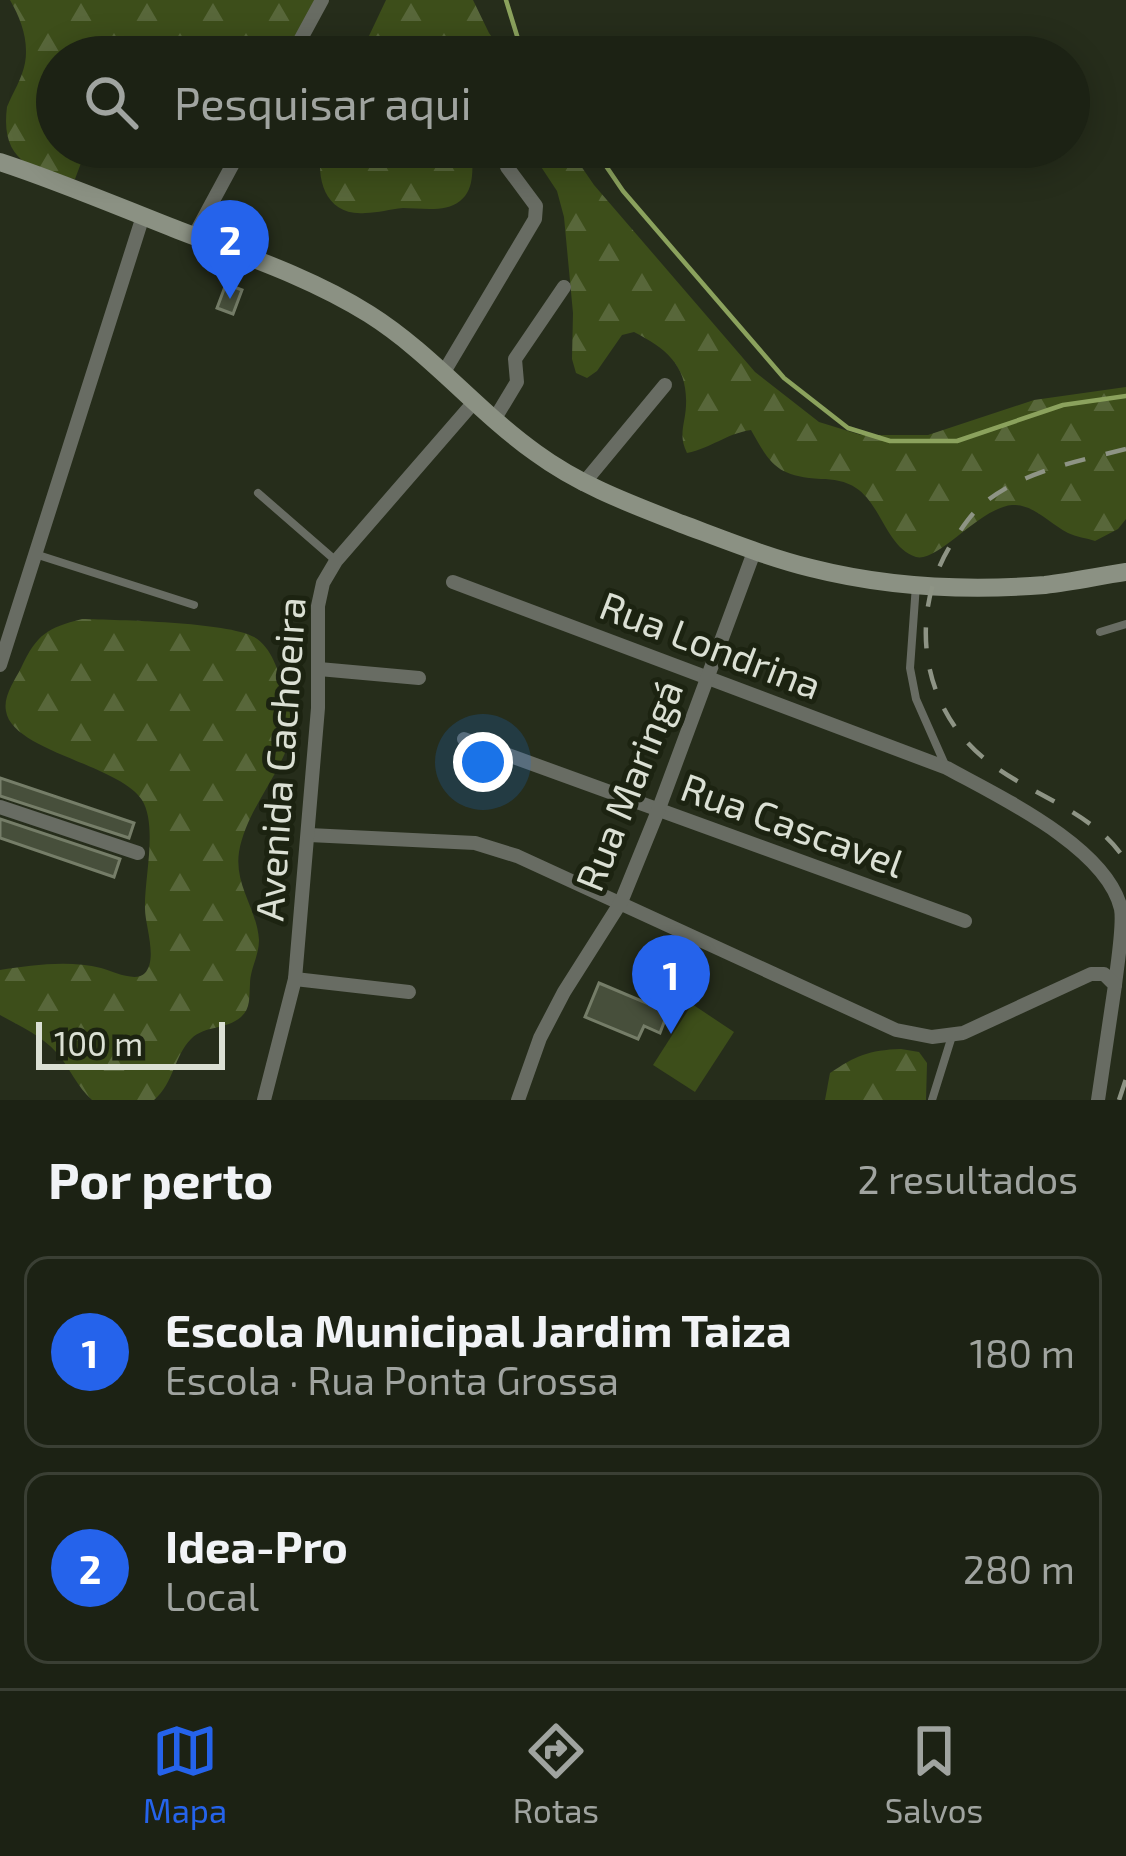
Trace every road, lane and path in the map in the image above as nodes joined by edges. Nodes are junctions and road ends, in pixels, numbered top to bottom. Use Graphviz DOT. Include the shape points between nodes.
graph roads {
  1 [pos="322,0"];
  2 [pos="302,36"];
  3 [pos="0,162"];
  4 [pos="231,168"];
  5 [pos="508,168"];
  6 [pos="143,216"];
  7 [pos="194,236"];
  8 [pos="564,287"];
  9 [pos="443,372"];
  10 [pos="664,385"];
  11 [pos="474,401"];
  12 [pos="494,420"];
  13 [pos="583,484"];
  14 [pos="258,493"];
  15 [pos="754,552"];
  16 [pos="34,554"];
  17 [pos="336,561"];
  18 [pos="1123,571"];
  19 [pos="453,581"];
  20 [pos="916,584"];
  21 [pos="194,605"];
  22 [pos="1126,624"];
  23 [pos="1100,632"];
  24 [pos="4,640"];
  25 [pos="0,665"];
  26 [pos="319,670"];
  27 [pos="418,678"];
  28 [pos="706,679"];
  29 [pos="464,740"];
  30 [pos="946,767"];
  31 [pos="0,807"];
  32 [pos="658,811"];
  33 [pos="309,835"];
  34 [pos="138,853"];
  35 [pos="621,902"];
  36 [pos="965,921"];
  37 [pos="295,979"];
  38 [pos="1115,985"];
  39 [pos="409,992"];
  40 [pos="952,1034"];
  41 [pos="264,1100"];
  42 [pos="518,1100"];
  43 [pos="932,1100"];
  44 [pos="1098,1100"];
  1 -- 2 [label="street"];
  3 -- 6 [label="main road"];
  4 -- 7 [label="street"];
  5 -- 9 [label="street" via="536,206 536,219"];
  6 -- 7 [label="main road"];
  6 -- 16 [label="street"];
  7 -- 9 [label="main road" via="370,314"];
  8 -- 12 [label="street" via="515,359 517,382"];
  9 -- 11 [label="main road"];
  10 -- 13 [label="street"];
  11 -- 12 [label="main road"];
  11 -- 17 [label="street, Avenida Cachoeira"];
  12 -- 13 [label="main road"];
  13 -- 15 [label="main road"];
  14 -- 17 [label="lane"];
  15 -- 20 [label="main road"];
  15 -- 28 [label="street, Rua Maringá"];
  16 -- 21 [label="lane"];
  16 -- 24 [label="street"];
  17 -- 26 [label="street, Avenida Cachoeira" via="318,607"];
  18 -- 20 [label="main road" via="1009,587"];
  19 -- 28 [label="street, Rua Londrina"];
  20 -- 30 [label="lane" via="910,668"];
  22 -- 23 [label="lane"];
  24 -- 25 [label="street"];
  26 -- 27 [label="street"];
  26 -- 33 [label="street, Avenida Cachoeira"];
  28 -- 30 [label="street, Rua Londrina"];
  28 -- 32 [label="street, Rua Maringá"];
  29 -- 32 [label="street, Rua Cascavel"];
  30 -- 38 [label="street, Rua Londrina" via="1065,837 1104,874 1121,910"];
  31 -- 34 [label="street"];
  32 -- 35 [label="street, Rua Maringá"];
  32 -- 36 [label="street, Rua Cascavel"];
  33 -- 35 [label="street" via="475,843"];
  33 -- 37 [label="street, Avenida Cachoeira"];
  35 -- 40 [label="street" via="896,1030"];
  35 -- 42 [label="street, Rua Maringá" via="540,1038"];
  37 -- 39 [label="street"];
  37 -- 41 [label="street, Avenida Cachoeira"];
  38 -- 40 [label="street" via="1091,974"];
  38 -- 44 [label="street, Rua Londrina"];
  40 -- 43 [label="lane"];
}
